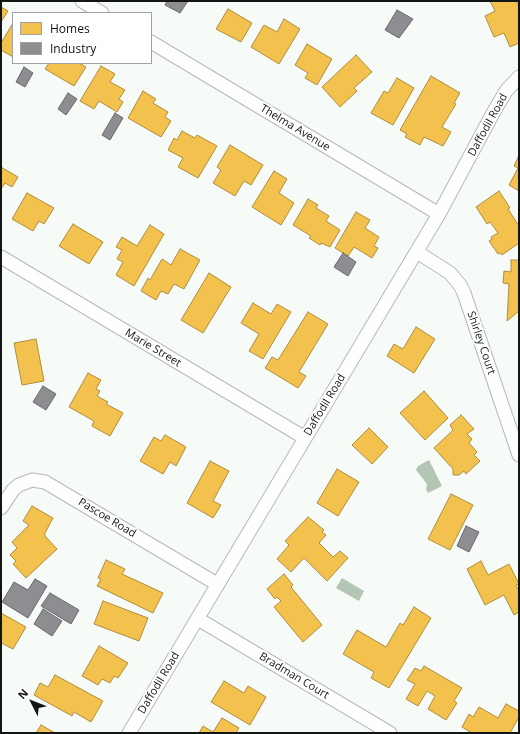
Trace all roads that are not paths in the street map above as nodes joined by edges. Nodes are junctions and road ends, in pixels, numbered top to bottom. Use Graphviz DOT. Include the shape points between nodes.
graph roads {
  1 [pos="82,1"];
  2 [pos="100,12"];
  3 [pos="152,43"];
  4 [pos="519,77"];
  5 [pos="440,214"];
  6 [pos="417,252"];
  7 [pos="1,257"];
  8 [pos="305,438"];
  9 [pos="519,455"];
  10 [pos="1,508"];
  11 [pos="217,584"];
  12 [pos="198,619"];
  13 [pos="129,733"];
  14 [pos="390,733"];
  1 -- 2 [label="street"];
  3 -- 5 [label="street, Thelma Avenue"];
  4 -- 5 [label="street, Daffodil Road" via="506,91 493,113"];
  5 -- 6 [label="street, Daffodil Road"];
  6 -- 8 [label="street, Daffodil Road"];
  6 -- 9 [label="street, Shirley Court" via="450,273 464,292"];
  7 -- 8 [label="street, Marie Street"];
  8 -- 11 [label="street, Daffodil Road"];
  10 -- 11 [label="street, Pascoe Road" via="19,485 32,480 45,482"];
  11 -- 12 [label="street, Daffodil Road"];
  12 -- 13 [label="street, Daffodil Road"];
  12 -- 14 [label="street, Bradman Court"];
}
